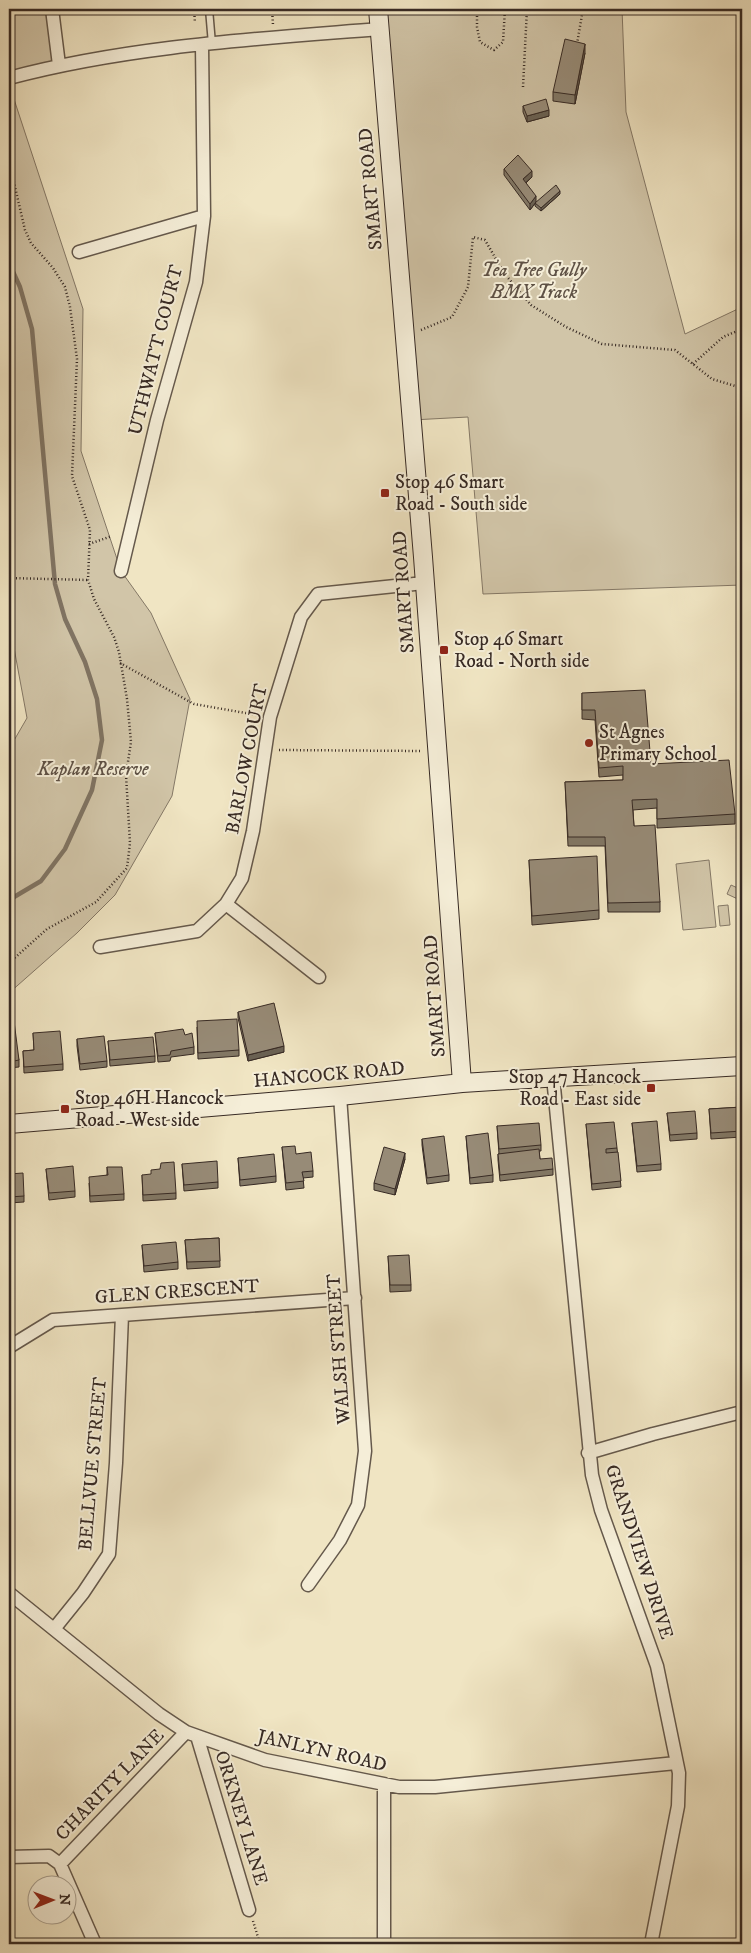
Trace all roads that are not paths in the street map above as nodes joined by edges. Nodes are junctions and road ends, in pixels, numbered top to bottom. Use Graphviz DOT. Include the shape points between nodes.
graph roads {
  1 [pos="52,9"];
  2 [pos="209,9"];
  3 [pos="378,9"];
  4 [pos="379,29"];
  5 [pos="207,44"];
  6 [pos="59,65"];
  7 [pos="9,78"];
  8 [pos="204,216"];
  9 [pos="78,252"];
  10 [pos="121,571"];
  11 [pos="424,583"];
  12 [pos="226,904"];
  13 [pos="100,947"];
  14 [pos="320,977"];
  15 [pos="742,1066"];
  16 [pos="553,1077"];
  17 [pos="462,1083"];
  18 [pos="340,1096"];
  19 [pos="9,1124"];
  20 [pos="355,1298"];
  21 [pos="122,1315"];
  22 [pos="9,1347"];
  23 [pos="742,1412"];
  24 [pos="588,1453"];
  25 [pos="308,1585"];
  26 [pos="9,1593"];
  27 [pos="54,1629"];
  28 [pos="192,1734"];
  29 [pos="676,1763"];
  30 [pos="384,1784"];
  31 [pos="9,1858"];
  32 [pos="60,1864"];
  33 [pos="249,1910"];
  34 [pos="95,1944"];
  35 [pos="384,1944"];
  36 [pos="651,1944"];
  1 -- 6 [label="street"];
  2 -- 5 [label="lane"];
  3 -- 4 [label="main road, SMART ROAD"];
  4 -- 5 [label="street"];
  4 -- 11 [label="main road, SMART ROAD"];
  5 -- 6 [label="street"];
  5 -- 8 [label="street, UTHWATT COURT"];
  6 -- 7 [label="street"];
  8 -- 9 [label="street"];
  8 -- 10 [label="street, UTHWATT COURT" via="196,282"];
  11 -- 12 [label="street, BARLOW COURT" via="318,594 301,617 270,717 242,878"];
  11 -- 17 [label="main road, SMART ROAD"];
  12 -- 13 [label="street, BARLOW COURT" via="197,931"];
  12 -- 14 [label="street"];
  15 -- 16 [label="main road, HANCOCK ROAD"];
  16 -- 17 [label="main road, HANCOCK ROAD"];
  16 -- 24 [label="street, GRANDVIEW DRIVE"];
  17 -- 18 [label="main road, HANCOCK ROAD"];
  18 -- 19 [label="main road, HANCOCK ROAD"];
  18 -- 20 [label="street, WALSH STREET"];
  20 -- 21 [label="street, GLEN CRESCENT"];
  20 -- 25 [label="street, WALSH STREET" via="365,1451 358,1505 340,1540"];
  21 -- 22 [label="street, GLEN CRESCENT" via="54,1320"];
  21 -- 27 [label="street, BELLVUE STREET" via="109,1554 83,1594"];
  23 -- 24 [label="street"];
  24 -- 29 [label="street, GRANDVIEW DRIVE" via="602,1510 657,1666"];
  26 -- 27 [label="street, JANLYN ROAD"];
  27 -- 28 [label="street, JANLYN ROAD" via="159,1714"];
  28 -- 30 [label="street, JANLYN ROAD" via="265,1760"];
  28 -- 32 [label="street, CHARITY LANE"];
  28 -- 33 [label="street, ORKNEY LANE"];
  29 -- 30 [label="street, JANLYN ROAD" via="434,1787"];
  29 -- 36 [label="street, GRANDVIEW DRIVE" via="679,1773 678,1806"];
  30 -- 35 [label="street"];
  31 -- 32 [label="street" via="49,1856"];
  32 -- 34 [label="street"];
}
